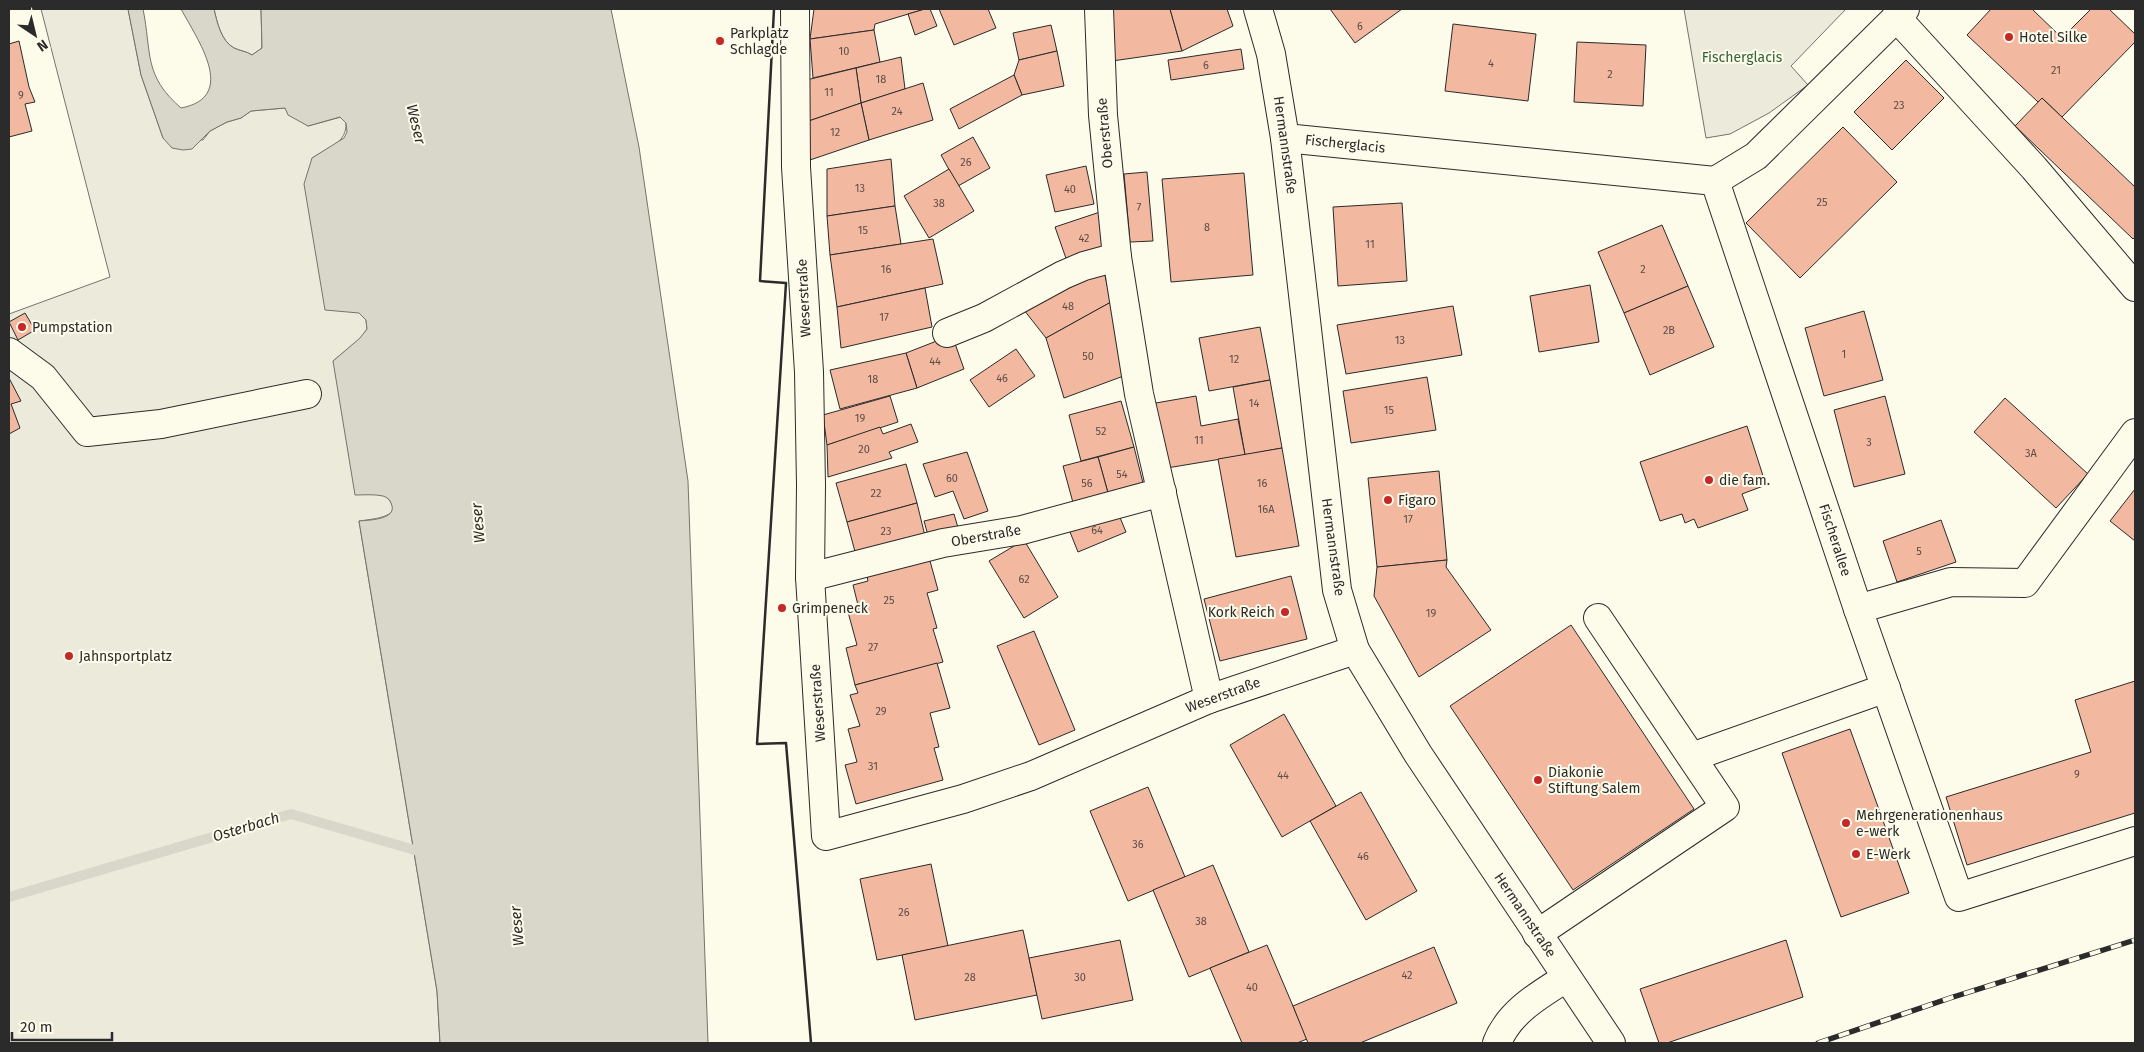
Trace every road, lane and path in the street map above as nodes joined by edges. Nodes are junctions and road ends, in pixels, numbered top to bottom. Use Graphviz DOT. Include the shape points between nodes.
graph roads {
  1 [pos="795,9"];
  2 [pos="1099,9"];
  3 [pos="1258,9"];
  4 [pos="1901,13"];
  5 [pos="1285,138"];
  6 [pos="1715,182"];
  7 [pos="1117,257"];
  8 [pos="2135,287"];
  9 [pos="947,333"];
  10 [pos="9,352"];
  11 [pos="307,394"];
  12 [pos="2135,433"];
  13 [pos="1162,492"];
  14 [pos="810,577"];
  15 [pos="1858,609"];
  16 [pos="1598,618"];
  17 [pos="1355,650"];
  18 [pos="1886,688"];
  19 [pos="1208,699"];
  20 [pos="1692,757"];
  21 [pos="2135,841"];
  22 [pos="1537,934"];
  23 [pos="1566,978"];
  24 [pos="1497,1043"];
  25 [pos="1611,1043"];
  1 -- 14 [label="street, Weserstraße" via="796,168 810,419"];
  2 -- 7 [label="street, Oberstraße" via="1103,115"];
  3 -- 5 [label="street, Hermannstraße" via="1271,54"];
  4 -- 6 [label="street" via="1756,156"];
  4 -- 8 [label="street"];
  5 -- 6 [label="street, Fischerglacis"];
  5 -- 17 [label="street, Hermannstraße" via="1337,590"];
  6 -- 15 [label="street, Fischerallee"];
  7 -- 9 [label="street" via="1063,275 984,318"];
  7 -- 13 [label="street, Oberstraße" via="1139,394"];
  10 -- 11 [label="street" via="43,377 87,432 161,424"];
  12 -- 15 [label="street" via="2025,583 1951,582"];
  13 -- 14 [label="street, Oberstraße" via="1015,532 943,543"];
  13 -- 19 [label="street, Oberstraße"];
  14 -- 19 [label="street, Weserstraße" via="826,836 963,799 1031,776"];
  15 -- 18 [label="street, Fischerallee"];
  16 -- 20 [label="street"];
  17 -- 19 [label="street, Weserstraße"];
  17 -- 22 [label="street, Hermannstraße" via="1418,754"];
  18 -- 20 [label="street"];
  18 -- 21 [label="street, Fischerallee" via="1959,897"];
  20 -- 22 [label="street" via="1725,807"];
  22 -- 23 [label="street, Hermannstraße"];
  23 -- 24 [label="street" via="1526,1004 1506,1026"];
  23 -- 25 [label="street, Hermannstraße"];
}
